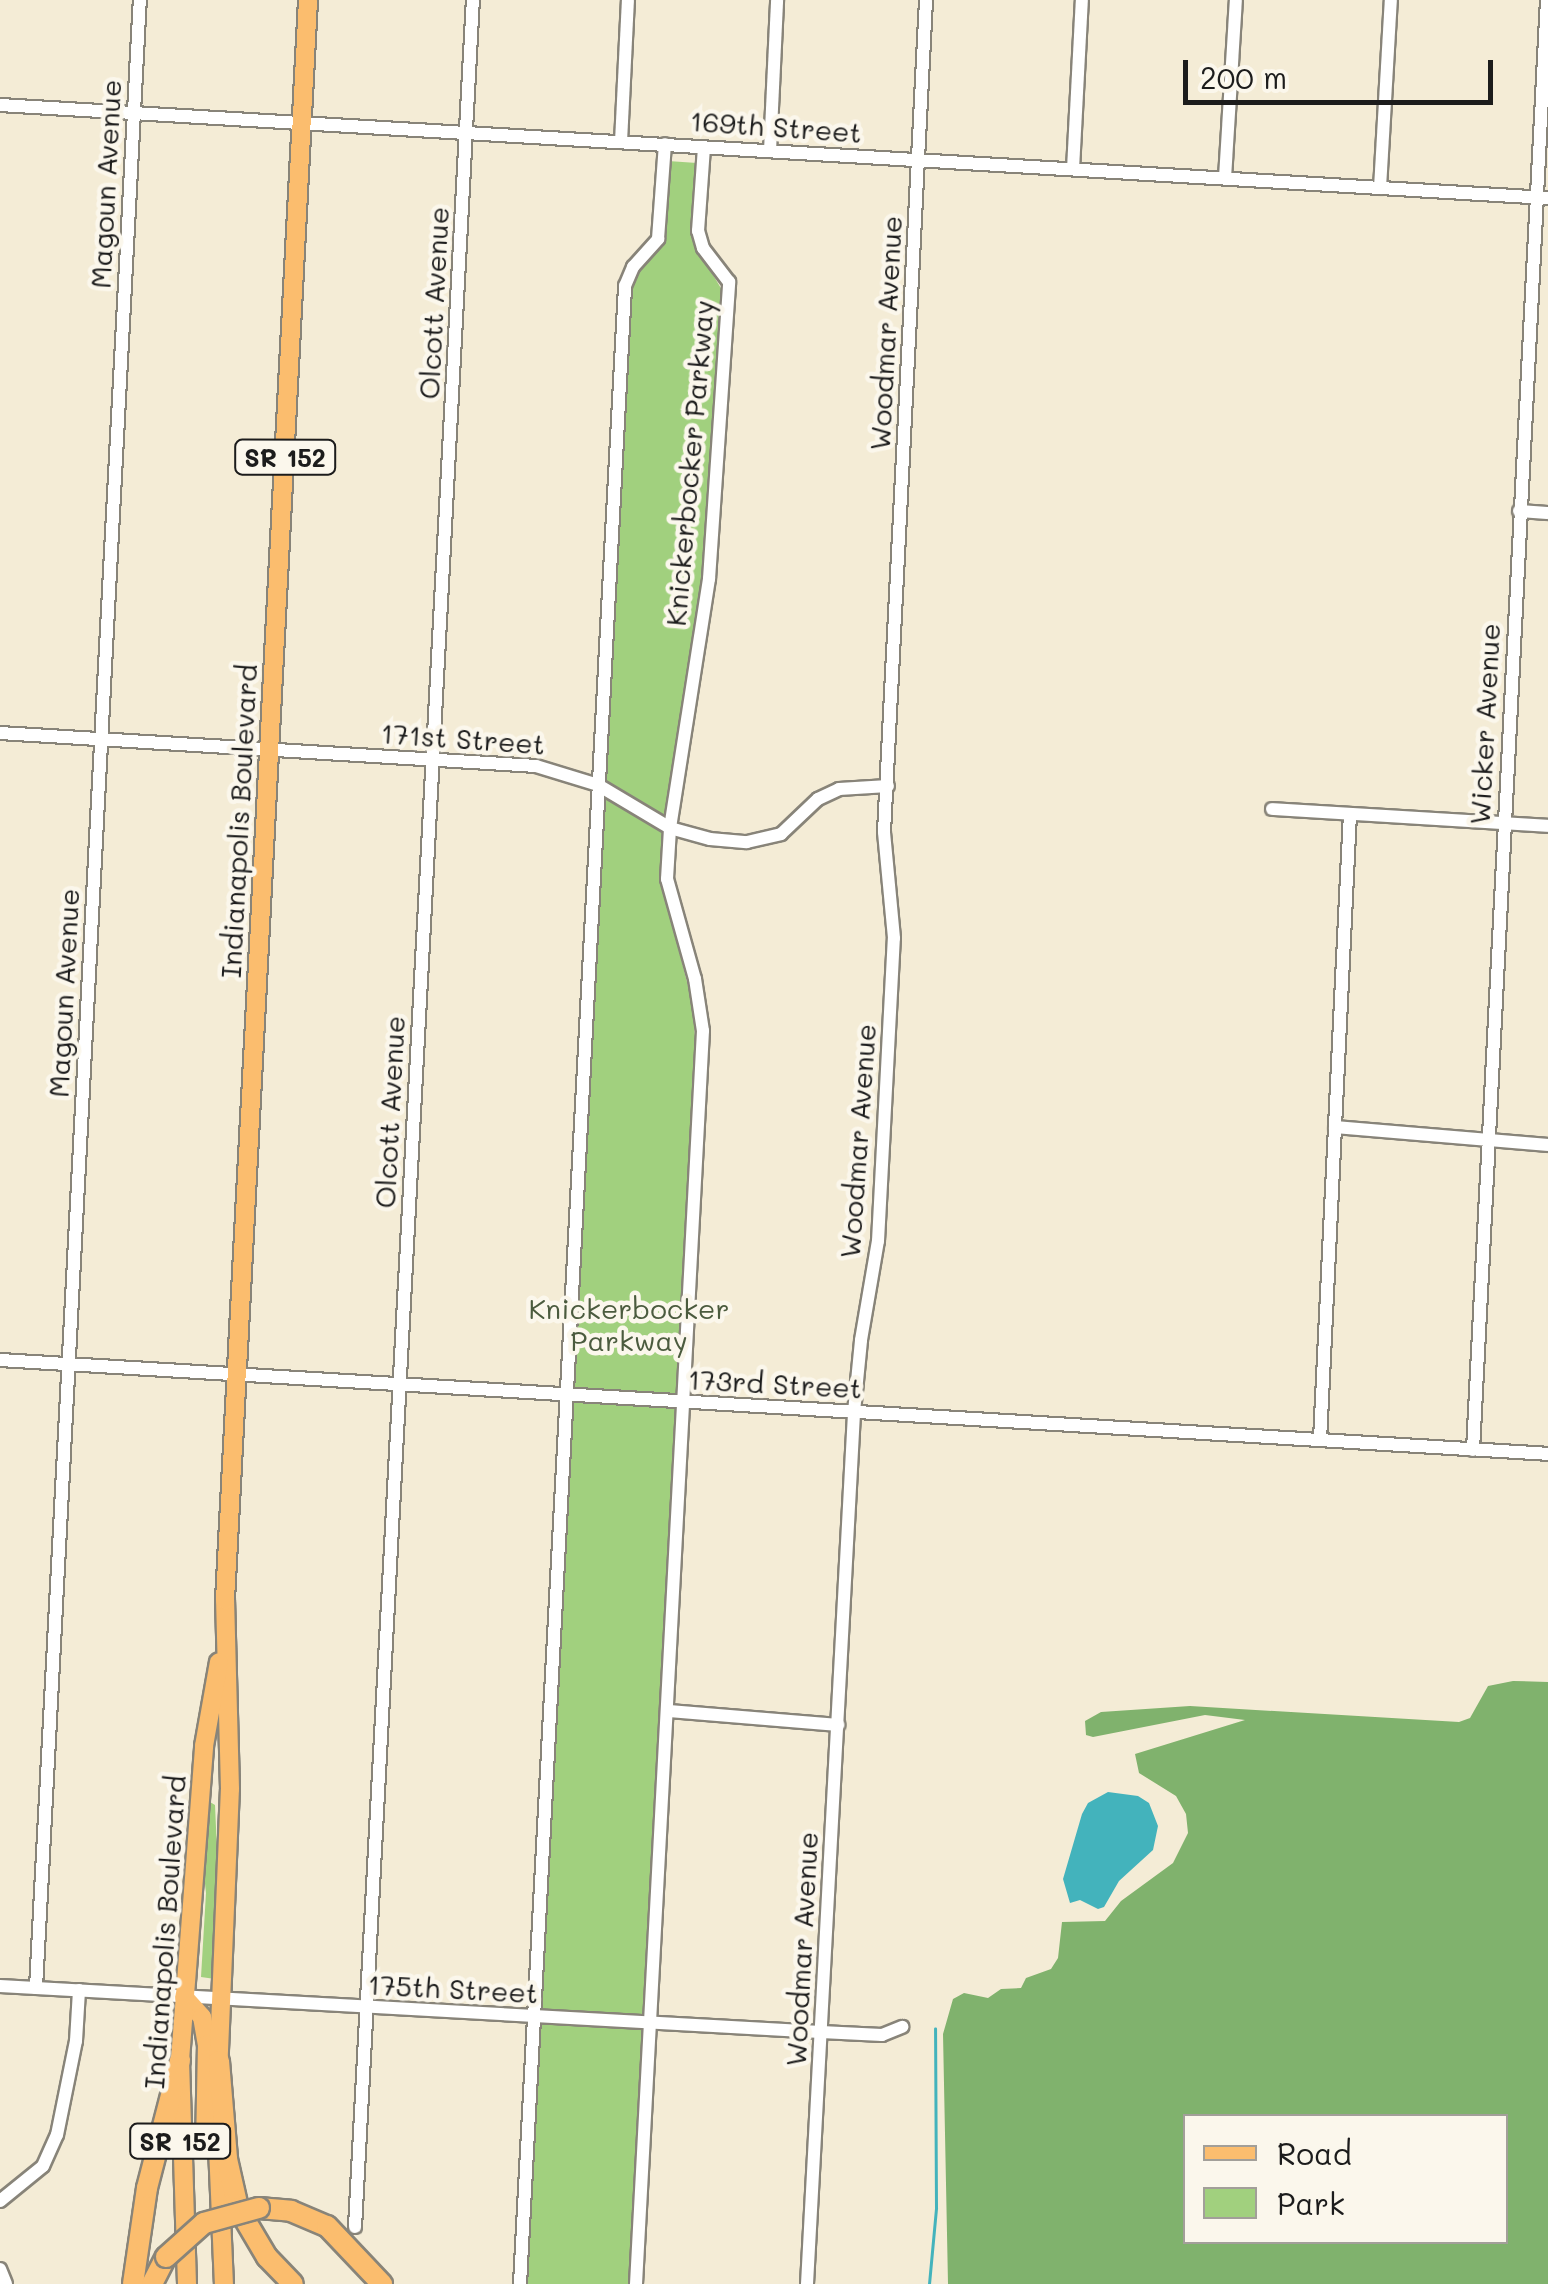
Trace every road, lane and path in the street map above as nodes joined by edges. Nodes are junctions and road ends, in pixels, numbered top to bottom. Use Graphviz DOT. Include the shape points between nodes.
graph roads {
  1 [pos="140,0"];
  2 [pos="308,0"];
  3 [pos="474,0"];
  4 [pos="628,0"];
  5 [pos="777,0"];
  6 [pos="926,0"];
  7 [pos="1082,0"];
  8 [pos="1236,0"];
  9 [pos="1391,0"];
  10 [pos="1546,0"];
  11 [pos="0,105"];
  12 [pos="134,111"];
  13 [pos="302,122"];
  14 [pos="466,132"];
  15 [pos="621,142"];
  16 [pos="664,144"];
  17 [pos="704,147"];
  18 [pos="770,151"];
  19 [pos="918,160"];
  20 [pos="1073,169"];
  21 [pos="1225,178"];
  22 [pos="1380,188"];
  23 [pos="1542,197"];
  24 [pos="1519,511"];
  25 [pos="1548,513"];
  26 [pos="0,733"];
  27 [pos="102,739"];
  28 [pos="270,751"];
  29 [pos="432,760"];
  30 [pos="598,786"];
  31 [pos="888,786"];
  32 [pos="1272,809"];
  33 [pos="1350,814"];
  34 [pos="1504,823"];
  35 [pos="1548,826"];
  36 [pos="670,828"];
  37 [pos="1335,1127"];
  38 [pos="1488,1140"];
  39 [pos="1548,1145"];
  40 [pos="0,1360"];
  41 [pos="68,1364"];
  42 [pos="237,1374"];
  43 [pos="400,1384"];
  44 [pos="568,1396"];
  45 [pos="684,1402"];
  46 [pos="854,1412"];
  47 [pos="1320,1440"];
  48 [pos="1473,1450"];
  49 [pos="1548,1454"];
  50 [pos="223,1646"];
  51 [pos="668,1712"];
  52 [pos="838,1725"];
  53 [pos="206,1732"];
  54 [pos="228,1732"];
  55 [pos="200,1787"];
  56 [pos="230,1789"];
  57 [pos="0,1986"];
  58 [pos="36,1988"];
  59 [pos="78,1990"];
  60 [pos="184,1997"];
  61 [pos="223,2000"];
  62 [pos="367,2008"];
  63 [pos="535,2018"];
  64 [pos="654,2024"];
  65 [pos="902,2027"];
  66 [pos="822,2032"];
  67 [pos="180,2060"];
  68 [pos="219,2062"];
  69 [pos="0,2201"];
  70 [pos="355,2226"];
  71 [pos="220,2256"];
  72 [pos="0,2269"];
  73 [pos="6,2284"];
  74 [pos="133,2284"];
  75 [pos="152,2284"];
  76 [pos="187,2284"];
  77 [pos="224,2284"];
  78 [pos="293,2284"];
  79 [pos="382,2284"];
  80 [pos="520,2284"];
  81 [pos="636,2284"];
  82 [pos="807,2284"];
  1 -- 12 [label="street, Magoun Avenue"];
  2 -- 13 [label="main road, Indianapolis Boulevard / SR 152"];
  3 -- 14 [label="street, Olcott Avenue"];
  4 -- 15 [label="street"];
  5 -- 18 [label="street"];
  6 -- 19 [label="street, Woodmar Avenue"];
  7 -- 20 [label="street"];
  8 -- 21 [label="street"];
  9 -- 22 [label="street"];
  10 -- 23 [label="street, Wicker Avenue"];
  11 -- 12 [label="street, 169th Street"];
  12 -- 13 [label="street, 169th Street"];
  12 -- 27 [label="street, Magoun Avenue"];
  13 -- 14 [label="street, 169th Street"];
  13 -- 28 [label="main road, Indianapolis Boulevard / SR 152"];
  14 -- 15 [label="street, 169th Street"];
  14 -- 29 [label="street, Olcott Avenue"];
  15 -- 16 [label="street, 169th Street"];
  16 -- 17 [label="street, 169th Street"];
  16 -- 30 [label="street" via="658,239 625,286"];
  17 -- 18 [label="street, 169th Street"];
  17 -- 36 [label="street, Knickerbocker Parkway" via="698,231 729,282 710,579"];
  18 -- 19 [label="street, 169th Street"];
  19 -- 20 [label="street, 169th Street"];
  19 -- 31 [label="street, Woodmar Avenue"];
  20 -- 21 [label="street, 169th Street"];
  21 -- 22 [label="street, 169th Street"];
  22 -- 23 [label="street, 169th Street"];
  23 -- 24 [label="street, Wicker Avenue"];
  24 -- 25 [label="street"];
  24 -- 34 [label="street, Wicker Avenue"];
  26 -- 27 [label="street, 171st Street"];
  27 -- 28 [label="street, 171st Street"];
  27 -- 41 [label="street, Magoun Avenue"];
  28 -- 29 [label="street, 171st Street"];
  28 -- 42 [label="main road, Indianapolis Boulevard / SR 152"];
  29 -- 30 [label="street, 171st Street" via="536,766"];
  29 -- 43 [label="street, Olcott Avenue"];
  30 -- 36 [label="street, 171st Street"];
  30 -- 44 [label="street"];
  31 -- 36 [label="street, 171st Street" via="839,789 780,834 747,842"];
  31 -- 46 [label="street, Woodmar Avenue" via="885,853 894,938 878,1241"];
  32 -- 33 [label="street"];
  33 -- 34 [label="street"];
  33 -- 37 [label="street"];
  34 -- 35 [label="street"];
  34 -- 38 [label="street, Wicker Avenue"];
  36 -- 45 [label="street, Knickerbocker Parkway" via="666,879 703,1031"];
  37 -- 38 [label="street"];
  37 -- 47 [label="street"];
  38 -- 39 [label="street"];
  38 -- 48 [label="street, Wicker Avenue"];
  40 -- 41 [label="street, 173rd Street"];
  41 -- 42 [label="street, 173rd Street"];
  41 -- 58 [label="street, Magoun Avenue"];
  42 -- 43 [label="street, 173rd Street"];
  42 -- 50 [label="main road, Indianapolis Boulevard / SR 152"];
  43 -- 44 [label="street, 173rd Street"];
  43 -- 62 [label="street, Olcott Avenue"];
  44 -- 45 [label="street, 173rd Street"];
  44 -- 63 [label="street"];
  45 -- 46 [label="street, 173rd Street"];
  45 -- 51 [label="street, Knickerbocker Parkway"];
  46 -- 47 [label="street, 173rd Street"];
  46 -- 52 [label="street, Woodmar Avenue"];
  47 -- 48 [label="street, 173rd Street"];
  48 -- 49 [label="street, 173rd Street"];
  50 -- 53 [label="main road, Indianapolis Boulevard / SR 152"];
  50 -- 54 [label="main road, Indianapolis Boulevard / SR 152"];
  51 -- 52 [label="street"];
  51 -- 64 [label="street, Knickerbocker Parkway"];
  52 -- 66 [label="street, Woodmar Avenue"];
  53 -- 54 [label="main road"];
  53 -- 55 [label="main road, Indianapolis Boulevard / SR 152"];
  54 -- 56 [label="main road, Indianapolis Boulevard / SR 152"];
  55 -- 56 [label="main road"];
  55 -- 60 [label="main road, Indianapolis Boulevard / SR 152"];
  56 -- 61 [label="main road, Indianapolis Boulevard / SR 152"];
  57 -- 58 [label="street, 175th Street"];
  58 -- 59 [label="street, 175th Street"];
  59 -- 60 [label="street, 175th Street"];
  59 -- 69 [label="street" via="76,2041 57,2135 43,2166"];
  60 -- 61 [label="street, 175th Street"];
  60 -- 67 [label="main road, Indianapolis Boulevard / SR 152"];
  60 -- 71 [label="main road" via="202,2017 207,2044 204,2137"];
  61 -- 62 [label="street, 175th Street"];
  61 -- 68 [label="main road, Indianapolis Boulevard / SR 152"];
  62 -- 63 [label="street, 175th Street"];
  62 -- 70 [label="street, Olcott Avenue"];
  63 -- 64 [label="street, 175th Street"];
  63 -- 80 [label="street"];
  64 -- 66 [label="street, 175th Street"];
  64 -- 81 [label="street, Knickerbocker Parkway"];
  65 -- 66 [label="street, 175th Street" via="882,2035"];
  66 -- 82 [label="street, Woodmar Avenue"];
  67 -- 74 [label="highway" via="148,2188"];
  67 -- 76 [label="main road, Indianapolis Boulevard / SR 152"];
  68 -- 71 [label="main road, Indianapolis Boulevard / SR 152"];
  68 -- 78 [label="highway" via="238,2208 267,2257"];
  71 -- 77 [label="main road, Indianapolis Boulevard / SR 152"];
  72 -- 73 [label="street"];
  75 -- 79 [label="highway, bridge" via="166,2257 204,2223 259,2208 291,2211 327,2226"];
}
